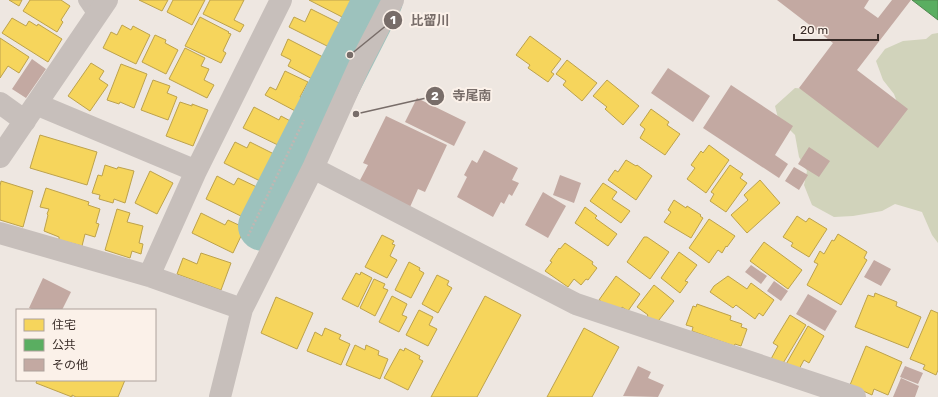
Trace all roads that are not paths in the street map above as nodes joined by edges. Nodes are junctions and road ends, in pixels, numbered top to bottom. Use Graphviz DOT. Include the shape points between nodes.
graph roads {
  1 [pos="281,0"];
  2 [pos="393,0"];
  3 [pos="97,5"];
  4 [pos="0,103"];
  5 [pos="31,112"];
  6 [pos="0,157"];
  7 [pos="314,168"];
  8 [pos="196,171"];
  9 [pos="0,234"];
  10 [pos="149,276"];
  11 [pos="242,309"];
  12 [pos="220,397"];
  13 [pos="855,397"];
  1 -- 8 [label="street"];
  2 -- 7 [label="street" via="358,66"];
  3 -- 5 [label="street"];
  4 -- 5 [label="street"];
  5 -- 6 [label="street"];
  5 -- 8 [label="street"];
  7 -- 11 [label="street"];
  7 -- 13 [label="street" via="576,304"];
  8 -- 10 [label="street"];
  9 -- 10 [label="street"];
  10 -- 11 [label="street"];
  11 -- 12 [label="street"];
}
